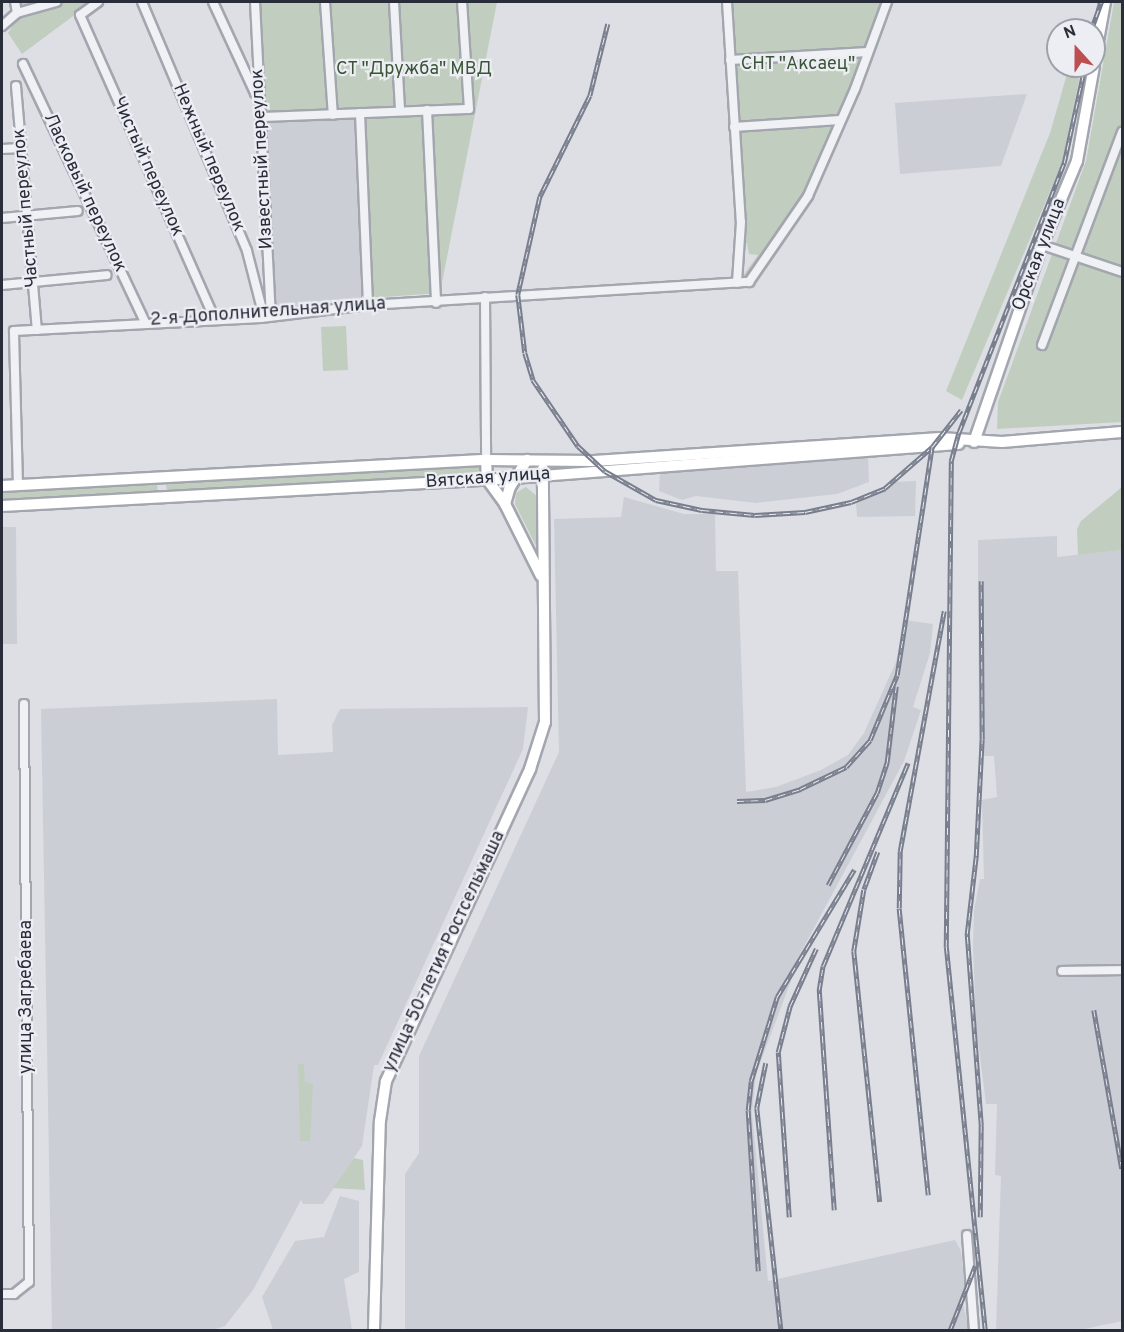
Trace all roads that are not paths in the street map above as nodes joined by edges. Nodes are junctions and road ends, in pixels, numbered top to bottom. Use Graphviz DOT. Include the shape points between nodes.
graph roads {
  1 [pos="15,2"];
  2 [pos="56,2"];
  3 [pos="98,2"];
  4 [pos="142,2"];
  5 [pos="213,2"];
  6 [pos="255,2"];
  7 [pos="326,2"];
  8 [pos="394,2"];
  9 [pos="462,2"];
  10 [pos="727,2"];
  11 [pos="888,2"];
  12 [pos="1105,2"];
  13 [pos="17,13"];
  14 [pos="1102,18"];
  15 [pos="2,26"];
  16 [pos="868,52"];
  17 [pos="730,60"];
  18 [pos="23,64"];
  19 [pos="1092,78"];
  20 [pos="16,86"];
  21 [pos="260,94"];
  22 [pos="427,110"];
  23 [pos="400,111"];
  24 [pos="360,113"];
  25 [pos="333,115"];
  26 [pos="261,117"];
  27 [pos="840,120"];
  28 [pos="734,127"];
  29 [pos="1122,132"];
  30 [pos="21,148"];
  31 [pos="2,149"];
  32 [pos="78,211"];
  33 [pos="26,216"];
  34 [pos="2,218"];
  35 [pos="1042,245"];
  36 [pos="1076,256"];
  37 [pos="1122,272"];
  38 [pos="107,275"];
  39 [pos="33,282"];
  40 [pos="737,283"];
  41 [pos="2,285"];
  42 [pos="485,297"];
  43 [pos="436,303"];
  44 [pos="368,304"];
  45 [pos="268,317"];
  46 [pos="214,318"];
  47 [pos="145,322"];
  48 [pos="37,330"];
  49 [pos="1042,345"];
  50 [pos="1122,432"];
  51 [pos="974,442"];
  52 [pos="486,460"];
  53 [pos="527,460"];
  54 [pos="543,460"];
  55 [pos="543,476"];
  56 [pos="515,478"];
  57 [pos="160,479"];
  58 [pos="488,479"];
  59 [pos="2,486"];
  60 [pos="18,486"];
  61 [pos="162,498"];
  62 [pos="505,504"];
  63 [pos="2,506"];
  64 [pos="543,582"];
  65 [pos="24,704"];
  66 [pos="1122,970"];
  67 [pos="1062,971"];
  68 [pos="967,1235"];
  69 [pos="2,1294"];
  70 [pos="374,1330"];
  71 [pos="974,1330"];
  1 -- 13 [label="street"];
  2 -- 13 [label="street"];
  3 -- 46 [label="street, Чистый переулок" via="80,15"];
  4 -- 45 [label="street, Нежный переулок" via="247,251"];
  5 -- 21 [label="street" via="255,93"];
  6 -- 21 [label="street, Известный переулок"];
  7 -- 25 [label="street"];
  8 -- 23 [label="street"];
  9 -- 22 [label="street" via="469,109"];
  10 -- 17 [label="street"];
  11 -- 16 [label="street"];
  12 -- 14 [label="main road, Орская улица"];
  13 -- 15 [label="street"];
  16 -- 17 [label="street"];
  16 -- 27 [label="street"];
  17 -- 28 [label="street"];
  18 -- 47 [label="street, Ласковый переулок"];
  19 -- 35 [label="main road, Орская улица" via="1077,161"];
  20 -- 30 [label="street, Частный переулок"];
  21 -- 26 [label="street, Известный переулок"];
  22 -- 23 [label="street"];
  22 -- 43 [label="street"];
  23 -- 24 [label="street"];
  24 -- 25 [label="street"];
  24 -- 44 [label="street"];
  25 -- 26 [label="street"];
  26 -- 45 [label="street, Известный переулок"];
  27 -- 28 [label="street"];
  27 -- 40 [label="street, 2-я Дополнительная улица" via="808,196 749,282"];
  28 -- 40 [label="street" via="741,222"];
  29 -- 36 [label="street"];
  30 -- 31 [label="street"];
  30 -- 33 [label="street, Частный переулок"];
  32 -- 33 [label="street"];
  33 -- 34 [label="street"];
  33 -- 39 [label="street, Частный переулок"];
  35 -- 36 [label="street"];
  35 -- 51 [label="main road, Орская улица"];
  36 -- 37 [label="street"];
  36 -- 49 [label="street"];
  38 -- 39 [label="street"];
  39 -- 41 [label="street"];
  39 -- 48 [label="street, Частный переулок"];
  40 -- 42 [label="street, 2-я Дополнительная улица"];
  42 -- 43 [label="street, 2-я Дополнительная улица"];
  42 -- 52 [label="street"];
  43 -- 44 [label="street, 2-я Дополнительная улица"];
  44 -- 45 [label="street, 2-я Дополнительная улица"];
  45 -- 46 [label="street, 2-я Дополнительная улица"];
  46 -- 47 [label="street, 2-я Дополнительная улица"];
  47 -- 48 [label="street, 2-я Дополнительная улица"];
  48 -- 60 [label="street, 2-я Дополнительная улица" via="14,331"];
  50 -- 51 [label="main road, Вятская улица"];
  51 -- 54 [label="main road, Вятская улица" via="940,438 594,461"];
  51 -- 55 [label="main road, Вятская улица"];
  52 -- 53 [label="main road, Вятская улица"];
  52 -- 57 [label="main road, Вятская улица"];
  52 -- 58 [label="main road"];
  53 -- 54 [label="main road, Вятская улица"];
  53 -- 56 [label="main road"];
  54 -- 55 [label="main road, улица 50-летия Ростсельмаша"];
  55 -- 56 [label="main road, Вятская улица"];
  55 -- 64 [label="main road, улица 50-летия Ростсельмаша"];
  56 -- 58 [label="main road, Вятская улица"];
  56 -- 62 [label="main road"];
  57 -- 60 [label="main road, Вятская улица"];
  57 -- 61 [label="main road" via="166,489"];
  58 -- 61 [label="main road, Вятская улица"];
  58 -- 62 [label="main road"];
  59 -- 60 [label="main road, Вятская улица"];
  61 -- 63 [label="main road, Вятская улица"];
  62 -- 64 [label="main road"];
  64 -- 70 [label="main road, улица 50-летия Ростсельмаша" via="546,711 539,744 386,1081 380,1121"];
  65 -- 69 [label="street, улица Загребаева" via="29,1282 23,1289"];
  66 -- 67 [label="street"];
  68 -- 71 [label="street"];
}
